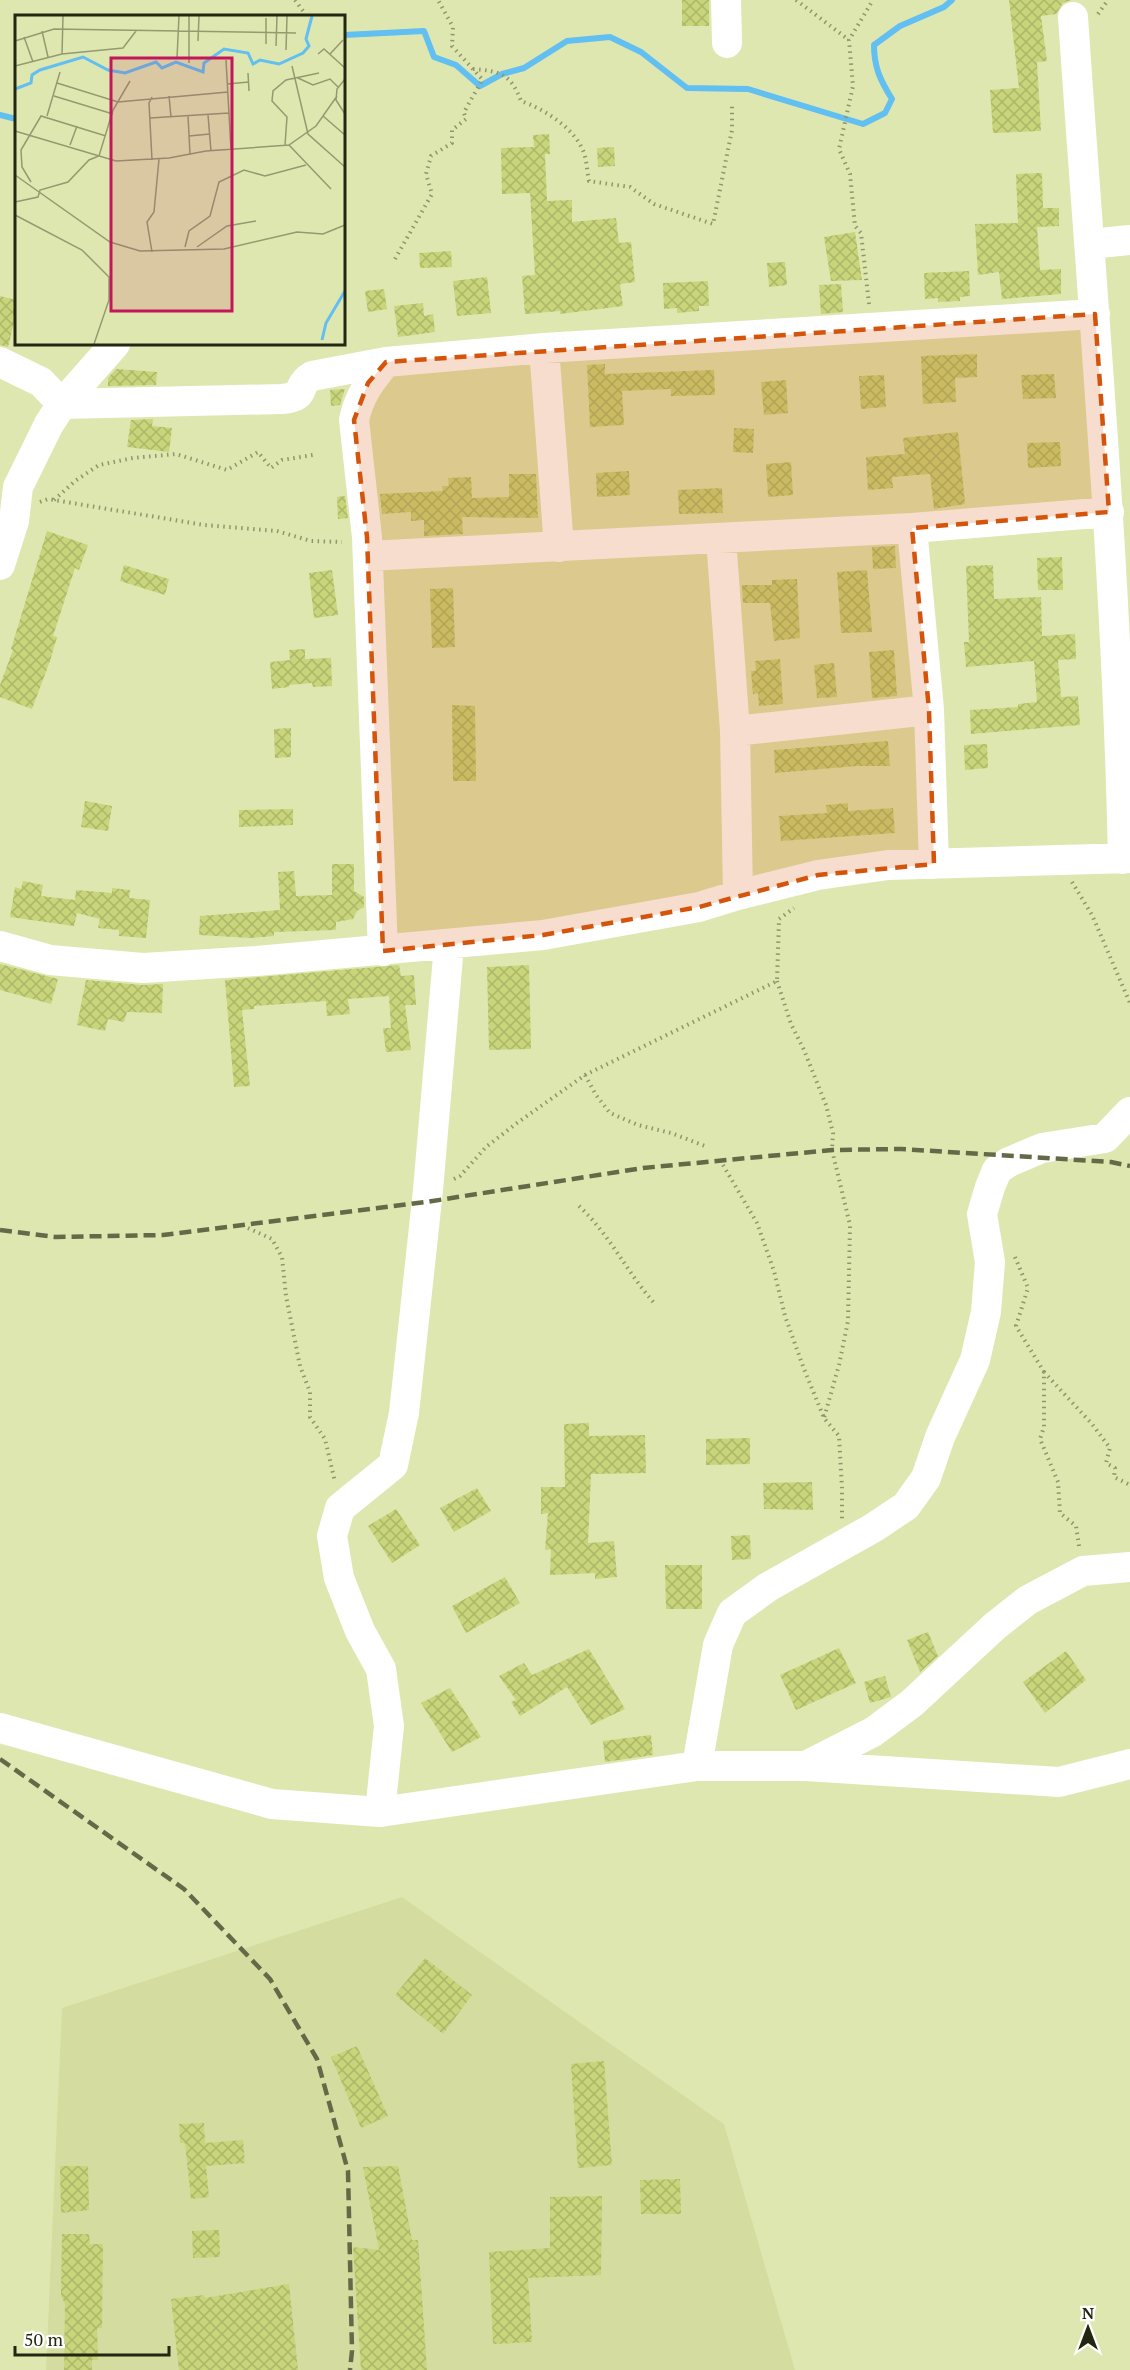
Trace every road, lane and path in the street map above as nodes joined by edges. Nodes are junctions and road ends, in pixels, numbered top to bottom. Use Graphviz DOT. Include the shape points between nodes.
graph roads {
  1 [pos="295,0"];
  2 [pos="438,0"];
  3 [pos="726,0"];
  4 [pos="796,0"];
  5 [pos="873,0"];
  6 [pos="303,11"];
  7 [pos="1073,17"];
  8 [pos="849,39"];
  9 [pos="728,43"];
  10 [pos="473,69"];
  11 [pos="732,106"];
  12 [pos="1130,240"];
  13 [pos="1090,244"];
  14 [pos="395,259"];
  15 [pos="1095,314"];
  16 [pos="872,327"];
  17 [pos="114,345"];
  18 [pos="544,348"];
  19 [pos="0,362"];
  20 [pos="386,362"];
  21 [pos="62,404"];
  22 [pos="313,455"];
  23 [pos="53,500"];
  24 [pos="1109,512"];
  25 [pos="10,516"];
  26 [pos="912,528"];
  27 [pos="721,538"];
  28 [pos="559,547"];
  29 [pos="368,556"];
  30 [pos="0,565"];
  31 [pos="929,710"];
  32 [pos="735,731"];
  33 [pos="1126,859"];
  34 [pos="1065,861"];
  35 [pos="934,864"];
  36 [pos="738,895"];
  37 [pos="795,907"];
  38 [pos="449,945"];
  39 [pos="0,946"];
  40 [pos="383,951"];
  41 [pos="777,981"];
  42 [pos="1130,1003"];
  43 [pos="585,1075"];
  44 [pos="1130,1112"];
  45 [pos="705,1146"];
  46 [pos="723,1165"];
  47 [pos="428,1190"];
  48 [pos="579,1206"];
  49 [pos="248,1228"];
  50 [pos="1011,1246"];
  51 [pos="656,1305"];
  52 [pos="1044,1372"];
  53 [pos="824,1418"];
  54 [pos="1130,1485"];
  55 [pos="340,1508"];
  56 [pos="841,1545"];
  57 [pos="1130,1567"];
  58 [pos="1083,1571"];
  59 [pos="0,1728"];
  60 [pos="1130,1764"];
  61 [pos="697,1766"];
  62 [pos="806,1766"];
  63 [pos="380,1812"];
  1 -- 6 [label="path"];
  2 -- 10 [label="path" via="453,27 452,46"];
  3 -- 9 [label="street"];
  4 -- 8 [label="path"];
  5 -- 8 [label="path"];
  7 -- 13 [label="street"];
  8 -- 16 [label="path" via="853,86 839,149 850,174 855,226 861,233"];
  10 -- 11 [label="path" via="502,74 514,84 520,101 541,108 570,132 584,151 589,181 630,187 654,204 713,224 732,130"];
  10 -- 14 [label="path" via="482,78 481,85 464,113 466,118 452,130 452,143 431,156 426,174 432,194"];
  12 -- 13 [label="street"];
  13 -- 15 [label="street"];
  15 -- 16 [label="street"];
  15 -- 24 [label="street"];
  16 -- 18 [label="street"];
  17 -- 21 [label="street"];
  18 -- 20 [label="street"];
  18 -- 28 [label="street"];
  19 -- 21 [label="street" via="41,382"];
  20 -- 21 [label="street" via="312,376 295,398"];
  20 -- 29 [label="street" via="368,383 354,420"];
  21 -- 25 [label="street" via="18,487"];
  22 -- 23 [label="path" via="282,460 271,468 258,452 227,470 176,454 133,458 99,465"];
  23 -- 25 [label="path"];
  23 -- 29 [label="path" via="204,525 278,531 311,541 351,543"];
  24 -- 26 [label="street"];
  24 -- 33 [label="street"];
  25 -- 30 [label="street"];
  26 -- 27 [label="street"];
  26 -- 31 [label="street"];
  27 -- 28 [label="street"];
  27 -- 32 [label="street"];
  28 -- 29 [label="street"];
  29 -- 40 [label="street"];
  31 -- 32 [label="street"];
  31 -- 35 [label="street"];
  32 -- 36 [label="street"];
  33 -- 34 [label="street"];
  34 -- 35 [label="street"];
  34 -- 42 [label="path" via="1073,887 1092,915"];
  35 -- 36 [label="street" via="888,865 818,875"];
  36 -- 38 [label="street" via="638,920"];
  37 -- 41 [label="path" via="779,919"];
  38 -- 40 [label="street"];
  38 -- 47 [label="street"];
  39 -- 40 [label="street" via="50,960 142,968"];
  41 -- 43 [label="path"];
  41 -- 53 [label="path" via="826,1106 850,1225 848,1321"];
  43 -- 45 [label="path" via="610,1113"];
  43 -- 47 [label="path" via="486,1147 460,1176"];
  44 -- 56 [label="street" via="1105,1138 1042,1148 997,1170 982,1214 990,1262 986,1312 975,1360 926,1478 906,1506"];
  46 -- 53 [label="path" via="757,1223 785,1316"];
  47 -- 55 [label="street" via="404,1413 393,1466"];
  48 -- 51 [label="path" via="598,1224"];
  49 -- 55 [label="path" via="272,1239 282,1257 300,1366 310,1392 310,1417 326,1439"];
  50 -- 52 [label="path" via="1028,1288 1016,1326"];
  52 -- 54 [label="path" via="1110,1448 1107,1463 1115,1468 1114,1477"];
  52 -- 58 [label="path" via="1044,1427 1040,1439 1059,1482 1060,1513 1076,1526"];
  53 -- 56 [label="path" via="839,1436"];
  55 -- 63 [label="street" via="332,1536 339,1578 360,1631 381,1669 389,1726"];
  56 -- 61 [label="street" via="768,1587 732,1613 718,1645"];
  57 -- 58 [label="street"];
  58 -- 62 [label="street" via="1028,1600 912,1703 873,1732"];
  59 -- 63 [label="street" via="272,1804"];
  60 -- 62 [label="street" via="1059,1782"];
  61 -- 62 [label="street"];
  61 -- 63 [label="street"];
}
